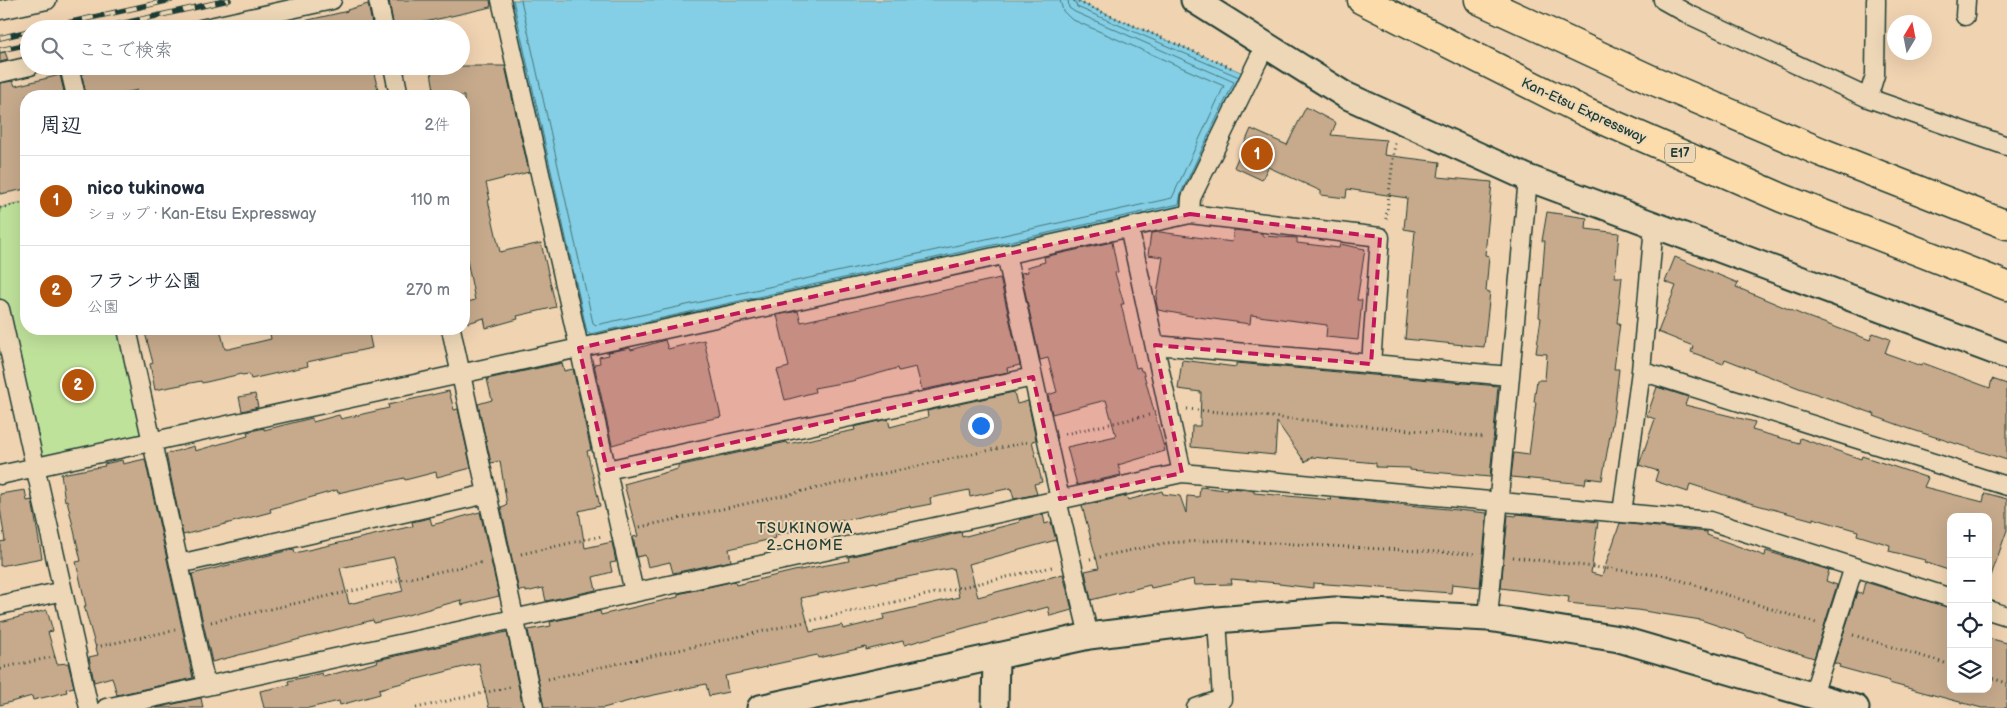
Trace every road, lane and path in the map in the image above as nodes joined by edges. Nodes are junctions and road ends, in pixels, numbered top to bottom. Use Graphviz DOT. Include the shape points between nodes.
graph roads {
  1 [pos="47,0"];
  2 [pos="332,0"];
  3 [pos="378,0"];
  4 [pos="502,0"];
  5 [pos="1074,0"];
  6 [pos="1194,0"];
  7 [pos="1362,0"];
  8 [pos="1479,0"];
  9 [pos="1663,0"];
  10 [pos="1876,0"];
  11 [pos="1689,7"];
  12 [pos="0,10"];
  13 [pos="242,20"];
  14 [pos="382,20"];
  15 [pos="1265,46"];
  16 [pos="20,68"];
  17 [pos="0,73"];
  18 [pos="72,75"];
  19 [pos="394,75"];
  20 [pos="1250,76"];
  21 [pos="75,90"];
  22 [pos="398,90"];
  23 [pos="1868,98"];
  24 [pos="1398,121"];
  25 [pos="2007,146"];
  26 [pos="1528,178"];
  27 [pos="20,203"];
  28 [pos="0,208"];
  29 [pos="1190,214"];
  30 [pos="2007,225"];
  31 [pos="1654,226"];
  32 [pos="1129,227"];
  33 [pos="1380,237"];
  34 [pos="1006,254"];
  35 [pos="2007,286"];
  36 [pos="0,309"];
  37 [pos="3,333"];
  38 [pos="128,335"];
  39 [pos="451,335"];
  40 [pos="1155,345"];
  41 [pos="580,348"];
  42 [pos="2007,356"];
  43 [pos="1371,364"];
  44 [pos="1641,370"];
  45 [pos="460,374"];
  46 [pos="1510,376"];
  47 [pos="1033,377"];
  48 [pos="1169,411"];
  49 [pos="1046,438"];
  50 [pos="1504,439"];
  51 [pos="152,442"];
  52 [pos="36,467"];
  53 [pos="607,470"];
  54 [pos="1182,472"];
  55 [pos="0,475"];
  56 [pos="2007,486"];
  57 [pos="487,494"];
  58 [pos="1058,500"];
  59 [pos="1498,502"];
  60 [pos="1622,513"];
  61 [pos="621,532"];
  62 [pos="501,558"];
  63 [pos="179,564"];
  64 [pos="1854,567"];
  65 [pos="63,591"];
  66 [pos="634,592"];
  67 [pos="1947,597"];
  68 [pos="0,605"];
  69 [pos="1992,611"];
  70 [pos="2007,616"];
  71 [pos="1488,618"];
  72 [pos="515,619"];
  73 [pos="1217,620"];
  74 [pos="193,626"];
  75 [pos="1089,636"];
  76 [pos="77,652"];
  77 [pos="996,656"];
  78 [pos="0,668"];
  79 [pos="1992,678"];
  80 [pos="2007,683"];
  81 [pos="206,686"];
  82 [pos="1813,695"];
  83 [pos="89,708"];
  84 [pos="106,708"];
  85 [pos="534,708"];
  86 [pos="760,708"];
  87 [pos="995,708"];
  88 [pos="1196,708"];
  89 [pos="1856,708"];
  1 -- 12 [label="street"];
  2 -- 13 [label="street"];
  3 -- 14 [label="street"];
  4 -- 41 [label="street"];
  5 -- 20 [label="path"];
  6 -- 15 [label="street"];
  7 -- 35 [label="highway, Kan-Etsu Expressway / E17" via="1587,113 1782,198"];
  8 -- 30 [label="highway" via="1652,80 1821,152"];
  9 -- 11 [label="street"];
  10 -- 23 [label="street" via="1875,75"];
  11 -- 23 [label="street"];
  15 -- 20 [label="street"];
  15 -- 24 [label="street" via="1345,95"];
  16 -- 17 [label="street"];
  18 -- 21 [label="street"];
  19 -- 22 [label="street"];
  20 -- 29 [label="street" via="1191,198"];
  23 -- 25 [label="street"];
  24 -- 26 [label="street"];
  24 -- 33 [label="path" via="1384,238"];
  26 -- 31 [label="street"];
  26 -- 46 [label="street"];
  27 -- 28 [label="path"];
  29 -- 32 [label="street"];
  29 -- 33 [label="street"];
  31 -- 42 [label="street"];
  31 -- 44 [label="street"];
  32 -- 34 [label="street"];
  32 -- 40 [label="street"];
  33 -- 43 [label="street"];
  34 -- 41 [label="street"];
  34 -- 47 [label="street"];
  36 -- 37 [label="street"];
  37 -- 52 [label="street"];
  38 -- 51 [label="street"];
  39 -- 45 [label="street"];
  40 -- 43 [label="street"];
  40 -- 48 [label="street"];
  41 -- 45 [label="street"];
  41 -- 53 [label="street"];
  43 -- 46 [label="street"];
  44 -- 56 [label="street"];
  44 -- 60 [label="street"];
  45 -- 51 [label="street"];
  45 -- 57 [label="street"];
  46 -- 50 [label="street"];
  47 -- 49 [label="street"];
  47 -- 53 [label="street"];
  48 -- 49 [label="path"];
  48 -- 50 [label="path" via="1180,408"];
  48 -- 54 [label="street"];
  49 -- 58 [label="street"];
  49 -- 61 [label="path"];
  50 -- 59 [label="street"];
  51 -- 52 [label="street"];
  51 -- 63 [label="street"];
  52 -- 55 [label="street"];
  52 -- 65 [label="street"];
  53 -- 61 [label="street"];
  54 -- 58 [label="street"];
  54 -- 59 [label="street"];
  57 -- 62 [label="street"];
  57 -- 63 [label="street"];
  58 -- 66 [label="street"];
  58 -- 75 [label="street"];
  59 -- 60 [label="street"];
  59 -- 71 [label="street"];
  60 -- 64 [label="street" via="1710,521"];
  61 -- 62 [label="path"];
  61 -- 66 [label="street"];
  62 -- 72 [label="street"];
  62 -- 74 [label="path"];
  63 -- 74 [label="street"];
  64 -- 67 [label="street"];
  64 -- 82 [label="street"];
  65 -- 68 [label="street"];
  65 -- 76 [label="street"];
  66 -- 72 [label="street"];
  69 -- 70 [label="street"];
  71 -- 73 [label="street" via="1335,610"];
  71 -- 82 [label="street" via="1619,639"];
  72 -- 81 [label="street"];
  72 -- 85 [label="street"];
  73 -- 75 [label="street"];
  73 -- 88 [label="street" via="1222,699"];
  74 -- 76 [label="path"];
  74 -- 81 [label="street"];
  75 -- 77 [label="street"];
  76 -- 78 [label="path"];
  76 -- 83 [label="street"];
  77 -- 86 [label="street"];
  77 -- 87 [label="street"];
  79 -- 80 [label="path"];
  81 -- 84 [label="street"];
  82 -- 89 [label="street"];
}
